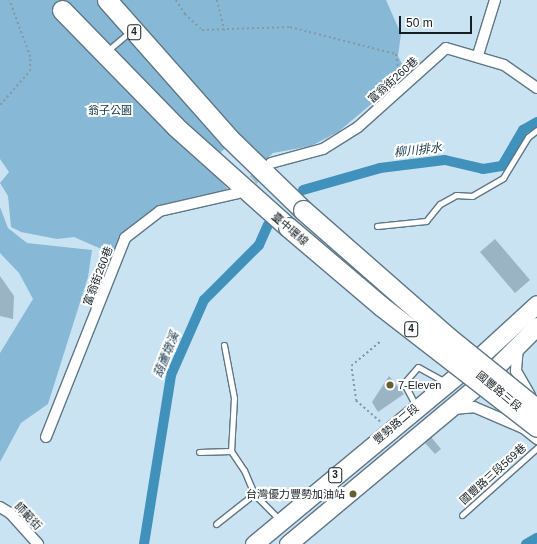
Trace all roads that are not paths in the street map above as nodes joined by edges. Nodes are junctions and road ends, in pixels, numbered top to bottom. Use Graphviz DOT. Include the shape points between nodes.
graph roads {
  1 [pos="107,0"];
  2 [pos="495,0"];
  3 [pos="62,10"];
  4 [pos="132,30"];
  5 [pos="103,54"];
  6 [pos="478,56"];
  7 [pos="537,88"];
  8 [pos="537,130"];
  9 [pos="271,163"];
  10 [pos="238,193"];
  11 [pos="377,226"];
  12 [pos="537,304"];
  13 [pos="537,326"];
  14 [pos="523,340"];
  15 [pos="224,345"];
  16 [pos="477,359"];
  17 [pos="493,371"];
  18 [pos="452,378"];
  19 [pos="477,386"];
  20 [pos="416,407"];
  21 [pos="537,407"];
  22 [pos="440,416"];
  23 [pos="530,427"];
  24 [pos="46,437"];
  25 [pos="537,439"];
  26 [pos="537,448"];
  27 [pos="231,451"];
  28 [pos="199,452"];
  29 [pos="254,494"];
  30 [pos="0,507"];
  31 [pos="462,515"];
  32 [pos="281,521"];
  33 [pos="216,524"];
  34 [pos="38,544"];
  35 [pos="254,544"];
  36 [pos="288,544"];
  1 -- 4 [label="highway, 臺中環線 / 4"];
  2 -- 6 [label="street"];
  3 -- 5 [label="highway, 臺中環線 / 4"];
  4 -- 5 [label="lane"];
  4 -- 21 [label="highway, 臺中環線 / 4, bridge" via="229,138 303,210 449,338"];
  5 -- 23 [label="highway, 臺中環線 / 4, bridge" via="176,127 288,227"];
  6 -- 7 [label="street" via="504,65"];
  6 -- 9 [label="street, 富翁街260巷" via="446,48 358,127 324,149"];
  8 -- 11 [label="lane" via="528,137 503,178 472,196 456,195 440,204 426,221"];
  10 -- 24 [label="street, 富翁街260巷" via="160,211 125,238 110,284"];
  12 -- 16 [label="main road, 豐勢路二段 / 3"];
  13 -- 14 [label="main road, 豐勢路二段 / 3"];
  14 -- 17 [label="main road, 豐勢路二段 / 3"];
  14 -- 21 [label="street, 國豐路三段" via="516,354 516,370 522,386"];
  15 -- 27 [label="lane" via="234,398"];
  16 -- 17 [label="street, 國豐路三段"];
  16 -- 18 [label="main road, 豐勢路二段 / 3"];
  17 -- 19 [label="main road, 豐勢路二段 / 3"];
  17 -- 21 [label="street, 國豐路三段"];
  18 -- 19 [label="street, 國豐路三段"];
  18 -- 20 [label="main road, 豐勢路二段 / 3"];
  18 -- 20 [label="lane" via="418,367 404,383"];
  19 -- 22 [label="main road, 豐勢路二段 / 3"];
  19 -- 23 [label="street, 國豐路三段"];
  20 -- 32 [label="main road, 豐勢路二段 / 3"];
  22 -- 23 [label="street, 國豐路三段" via="457,408 474,407"];
  22 -- 36 [label="main road, 豐勢路二段 / 3"];
  23 -- 25 [label="street, 國豐路三段"];
  26 -- 31 [label="lane, 國豐路三段569巷"];
  27 -- 28 [label="lane"];
  27 -- 29 [label="lane" via="244,470"];
  29 -- 32 [label="lane"];
  29 -- 33 [label="lane"];
  30 -- 34 [label="street, 師範街" via="10,513"];
  32 -- 35 [label="main road, 豐勢路二段 / 3"];
}
